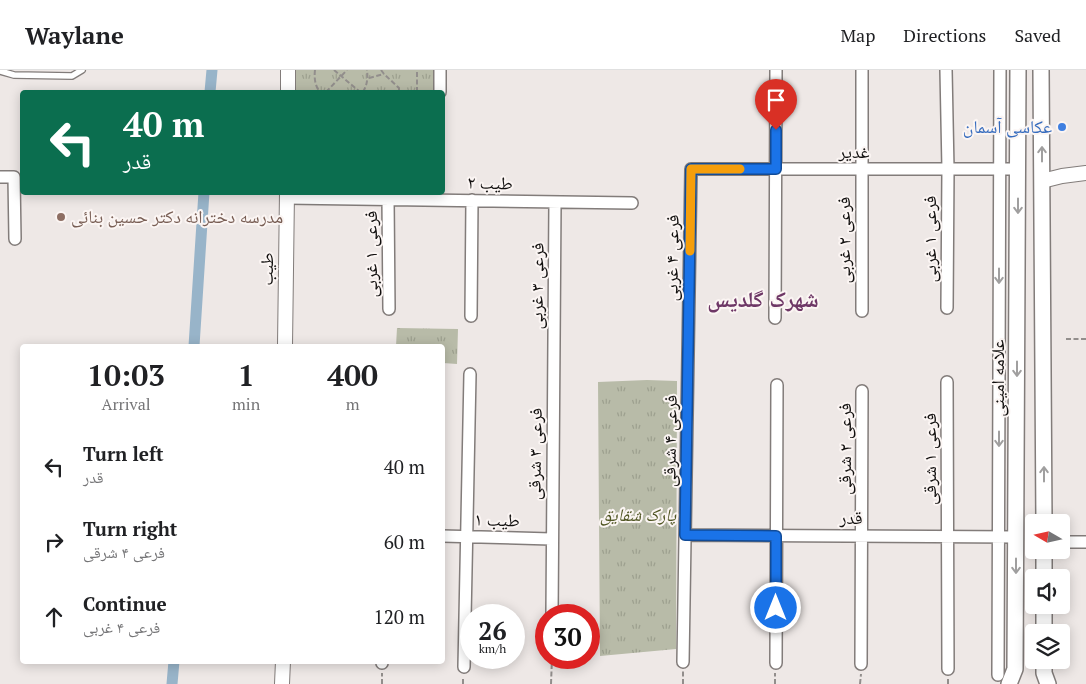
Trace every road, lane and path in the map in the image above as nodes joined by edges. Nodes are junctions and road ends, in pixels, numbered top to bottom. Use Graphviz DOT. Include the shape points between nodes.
graph roads {
  1 [pos="82,70"];
  2 [pos="288,70"];
  3 [pos="315,70"];
  4 [pos="334,70"];
  5 [pos="347,70"];
  6 [pos="367,70"];
  7 [pos="381,70"];
  8 [pos="417,70"];
  9 [pos="440,70"];
  10 [pos="776,70"];
  11 [pos="862,70"];
  12 [pos="946,70"];
  13 [pos="1000,70"];
  14 [pos="1018,70"];
  15 [pos="1041,70"];
  16 [pos="0,71"];
  17 [pos="384,74"];
  18 [pos="341,76"];
  19 [pos="368,78"];
  20 [pos="288,90"];
  21 [pos="318,90"];
  22 [pos="328,90"];
  23 [pos="358,90"];
  24 [pos="363,90"];
  25 [pos="399,90"];
  26 [pos="417,90"];
  27 [pos="440,90"];
  28 [pos="691,169"];
  29 [pos="776,169"];
  30 [pos="862,169"];
  31 [pos="948,169"];
  32 [pos="1000,169"];
  33 [pos="1018,169"];
  34 [pos="1086,173"];
  35 [pos="0,177"];
  36 [pos="1042,180"];
  37 [pos="287,195"];
  38 [pos="440,196"];
  39 [pos="388,199"];
  40 [pos="472,200"];
  41 [pos="555,202"];
  42 [pos="632,203"];
  43 [pos="15,239"];
  44 [pos="947,308"];
  45 [pos="389,309"];
  46 [pos="862,311"];
  47 [pos="472,316"];
  48 [pos="775,318"];
  49 [pos="1066,339"];
  50 [pos="1086,339"];
  51 [pos="285,344"];
  52 [pos="689,346"];
  53 [pos="553,370"];
  54 [pos="470,374"];
  55 [pos="947,382"];
  56 [pos="777,385"];
  57 [pos="862,391"];
  58 [pos="1016,438"];
  59 [pos="1043,438"];
  60 [pos="1044,514"];
  61 [pos="685,535"];
  62 [pos="445,536"];
  63 [pos="776,536"];
  64 [pos="862,536"];
  65 [pos="948,536"];
  66 [pos="999,536"];
  67 [pos="466,537"];
  68 [pos="1016,537"];
  69 [pos="552,539"];
  70 [pos="1070,542"];
  71 [pos="1086,542"];
  72 [pos="465,604"];
  73 [pos="552,604"];
  74 [pos="683,662"];
  75 [pos="776,663"];
  76 [pos="283,664"];
  77 [pos="861,664"];
  78 [pos="948,668"];
  79 [pos="552,669"];
  80 [pos="1044,669"];
  81 [pos="1004,679"];
  82 [pos="282,683"];
  83 [pos="551,684"];
  84 [pos="1048,684"];
  1 -- 16 [label="lane" via="72,76 14,76"];
  2 -- 20 [label="street"];
  3 -- 21 [label="path"];
  4 -- 18 [label="path"];
  5 -- 18 [label="path"];
  6 -- 19 [label="path"];
  7 -- 17 [label="path"];
  8 -- 26 [label="path"];
  9 -- 27 [label="street"];
  10 -- 29 [label="street"];
  11 -- 30 [label="street"];
  12 -- 31 [label="street"];
  13 -- 32 [label="street"];
  14 -- 33 [label="main road, علامه امینی"];
  36 -- 15 [label="main road, one-way"];
  17 -- 19 [label="path"];
  17 -- 25 [label="path"];
  18 -- 22 [label="path"];
  18 -- 23 [label="path"];
  19 -- 24 [label="path"];
  28 -- 29 [label="street, غدیر"];
  28 -- 52 [label="street, فرعی ۴ غربی"];
  29 -- 30 [label="street, غدیر"];
  29 -- 48 [label="street"];
  30 -- 31 [label="street, غدیر"];
  30 -- 46 [label="street, فرعی ۲ غربی"];
  31 -- 32 [label="street, غدیر"];
  31 -- 44 [label="street, فرعی ۱ غربی"];
  32 -- 33 [label="street, غدیر"];
  32 -- 66 [label="street, one-way"];
  33 -- 58 [label="main road, علامه امینی, one-way"];
  34 -- 36 [label="street"];
  35 -- 43 [label="street" via="14,177"];
  36 -- 59 [label="main road"];
  37 -- 39 [label="street, طیب ۲"];
  37 -- 51 [label="street, طیب"];
  38 -- 39 [label="street, طیب ۲"];
  38 -- 40 [label="street, طیب ۲"];
  39 -- 45 [label="street, فرعی ۱ غربی"];
  40 -- 41 [label="street, طیب ۲"];
  40 -- 47 [label="street"];
  41 -- 42 [label="street, طیب ۲"];
  41 -- 53 [label="street, فرعی ۳ غربی"];
  49 -- 50 [label="path"];
  52 -- 61 [label="street, فرعی ۴ شرقی"];
  53 -- 69 [label="street, فرعی ۳ شرقی"];
  54 -- 67 [label="street"];
  55 -- 65 [label="street, فرعی ۱ شرقی"];
  56 -- 63 [label="street"];
  57 -- 64 [label="street, فرعی ۲ شرقی"];
  58 -- 59 [label="main road"];
  58 -- 68 [label="main road, علامه امینی"];
  60 -- 59 [label="main road, one-way"];
  61 -- 63 [label="street, قدر"];
  61 -- 74 [label="street"];
  62 -- 67 [label="street, طیب ۱"];
  63 -- 64 [label="street, قدر"];
  63 -- 75 [label="street"];
  64 -- 65 [label="street, قدر"];
  64 -- 77 [label="street"];
  65 -- 66 [label="street, قدر"];
  65 -- 78 [label="street"];
  66 -- 68 [label="street, قدر"];
  66 -- 81 [label="street"];
  67 -- 69 [label="street, طیب ۱"];
  67 -- 72 [label="street"];
  68 -- 81 [label="main road, علامه امینی, one-way" via="1016,669"];
  69 -- 73 [label="street"];
  70 -- 71 [label="street"];
  76 -- 82 [label="street"];
  79 -- 83 [label="path"];
  80 -- 84 [label="main road"];
}
